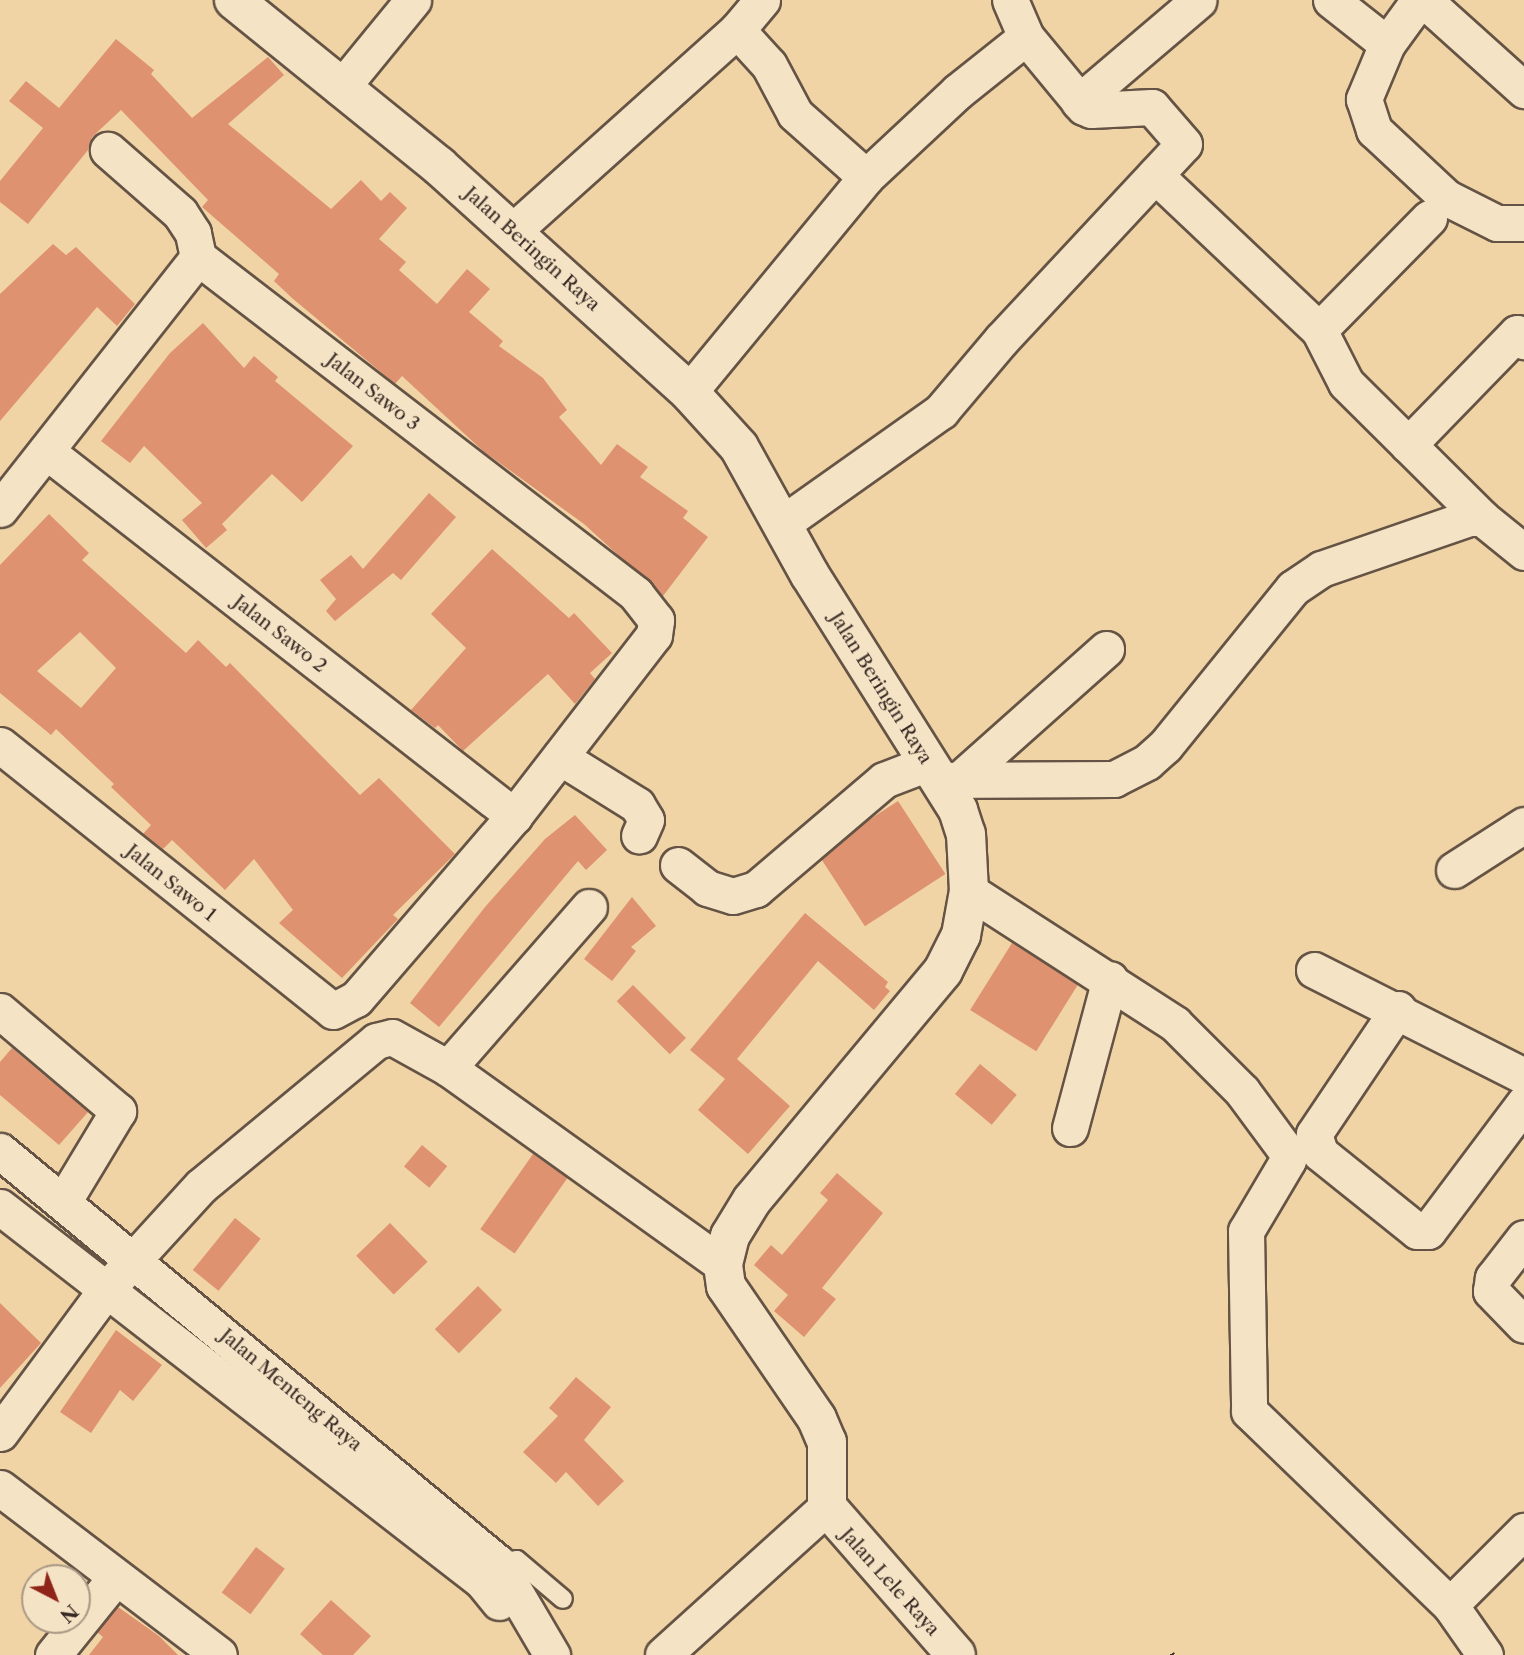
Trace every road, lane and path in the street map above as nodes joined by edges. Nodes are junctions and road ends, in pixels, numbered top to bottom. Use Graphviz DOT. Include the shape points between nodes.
graph roads {
  1 [pos="234,0"];
  2 [pos="413,0"];
  3 [pos="762,0"];
  4 [pos="1010,0"];
  5 [pos="1199,0"];
  6 [pos="1331,0"];
  7 [pos="1422,0"];
  8 [pos="737,30"];
  9 [pos="1026,37"];
  10 [pos="1387,44"];
  11 [pos="341,88"];
  12 [pos="1523,88"];
  13 [pos="1079,102"];
  14 [pos="108,150"];
  15 [pos="1155,175"];
  16 [pos="866,177"];
  17 [pos="1429,218"];
  18 [pos="1524,223"];
  19 [pos="513,231"];
  20 [pos="198,257"];
  21 [pos="1319,330"];
  22 [pos="1524,341"];
  23 [pos="689,392"];
  24 [pos="1408,445"];
  25 [pos="46,451"];
  26 [pos="0,509"];
  27 [pos="1482,518"];
  28 [pos="783,523"];
  29 [pos="1524,551"];
  30 [pos="1106,649"];
  31 [pos="0,746"];
  32 [pos="560,757"];
  33 [pos="942,774"];
  34 [pos="514,817"];
  35 [pos="1524,825"];
  36 [pos="639,836"];
  37 [pos="678,865"];
  38 [pos="1454,870"];
  39 [pos="969,891"];
  40 [pos="589,907"];
  41 [pos="1314,970"];
  42 [pos="1110,979"];
  43 [pos="1398,1009"];
  44 [pos="0,1011"];
  45 [pos="448,1068"];
  46 [pos="1524,1076"];
  47 [pos="1524,1103"];
  48 [pos="1070,1128"];
  49 [pos="0,1151"];
  50 [pos="63,1202"];
  51 [pos="0,1207"];
  52 [pos="1524,1238"];
  53 [pos="134,1260"];
  54 [pos="723,1265"];
  55 [pos="105,1291"];
  56 [pos="1524,1325"];
  57 [pos="0,1433"];
  58 [pos="0,1488"];
  59 [pos="827,1507"];
  60 [pos="1524,1531"];
  61 [pos="498,1563"];
  62 [pos="116,1577"];
  63 [pos="563,1599"];
  64 [pos="1450,1605"];
  65 [pos="52,1655"];
  66 [pos="219,1655"];
  67 [pos="527,1655"];
  68 [pos="552,1655"];
  69 [pos="663,1655"];
  70 [pos="956,1655"];
  71 [pos="1485,1655"];
  1 -- 11 [label="street, Jalan Beringin Raya"];
  2 -- 11 [label="street"];
  3 -- 8 [label="street"];
  4 -- 9 [label="street"];
  5 -- 13 [label="street"];
  6 -- 10 [label="street"];
  7 -- 10 [label="street"];
  7 -- 12 [label="street"];
  8 -- 16 [label="street" via="769,65 795,114"];
  8 -- 19 [label="street"];
  9 -- 13 [label="street"];
  9 -- 16 [label="street" via="957,92"];
  10 -- 18 [label="street" via="1364,99 1374,130 1447,198 1497,223"];
  11 -- 19 [label="street, Jalan Beringin Raya"];
  13 -- 15 [label="street" via="1091,110 1144,106 1156,111 1184,144"];
  14 -- 20 [label="street" via="180,213 193,233"];
  15 -- 21 [label="street"];
  15 -- 28 [label="street" via="941,411"];
  16 -- 23 [label="street"];
  17 -- 21 [label="street"];
  19 -- 23 [label="street, Jalan Beringin Raya"];
  20 -- 25 [label="street"];
  20 -- 32 [label="street, Jalan Sawo 3" via="636,594 656,620 654,635"];
  21 -- 24 [label="street" via="1346,383"];
  22 -- 24 [label="street" via="1517,333"];
  23 -- 28 [label="street, Jalan Beringin Raya" via="739,447"];
  24 -- 27 [label="street"];
  25 -- 26 [label="street"];
  25 -- 34 [label="street, Jalan Sawo 2"];
  27 -- 29 [label="street"];
  27 -- 33 [label="street" via="1342,560 1293,588 1186,723 1147,762 1130,772 1091,780"];
  28 -- 33 [label="street, Jalan Beringin Raya" via="810,575"];
  30 -- 33 [label="street"];
  31 -- 34 [label="street, Jalan Sawo 1" via="333,1011 346,1008"];
  32 -- 34 [label="street"];
  32 -- 36 [label="street" via="637,805 646,820"];
  33 -- 37 [label="street" via="884,780 756,890 733,896 707,888"];
  33 -- 39 [label="street, Jalan Beringin Raya" via="966,834"];
  35 -- 38 [label="street"];
  39 -- 42 [label="street"];
  39 -- 54 [label="street, Jalan Beringin Raya" via="961,935 943,971 752,1199 730,1236"];
  40 -- 45 [label="street"];
  41 -- 43 [label="street"];
  42 -- 48 [label="street"];
  42 -- 64 [label="street" via="1175,1024 1242,1090 1287,1152 1289,1160 1246,1231 1252,1417 1369,1523"];
  43 -- 46 [label="street"];
  43 -- 47 [label="street" via="1314,1134 1320,1153 1417,1231 1429,1231"];
  44 -- 50 [label="street" via="118,1111"];
  45 -- 53 [label="street" via="392,1037 376,1041 201,1186"];
  45 -- 54 [label="street"];
  49 -- 50 [label="street, Jalan Menteng Raya"];
  50 -- 53 [label="street, Jalan Menteng Raya"];
  51 -- 55 [label="street, Jalan Menteng Raya"];
  52 -- 56 [label="street" via="1493,1278 1491,1291"];
  53 -- 55 [label="street"];
  53 -- 61 [label="street, Jalan Menteng Raya"];
  54 -- 59 [label="street" via="726,1286 817,1419 827,1442"];
  55 -- 57 [label="street"];
  55 -- 67 [label="street, Jalan Menteng Raya" via="482,1581"];
  58 -- 62 [label="street"];
  59 -- 69 [label="street"];
  59 -- 70 [label="street, Jalan Lele Raya"];
  60 -- 64 [label="street"];
  61 -- 63 [label="lane" via="517,1560"];
  61 -- 68 [label="street, Jalan Menteng Raya"];
  62 -- 65 [label="street"];
  62 -- 66 [label="street"];
  64 -- 71 [label="street"];
}
